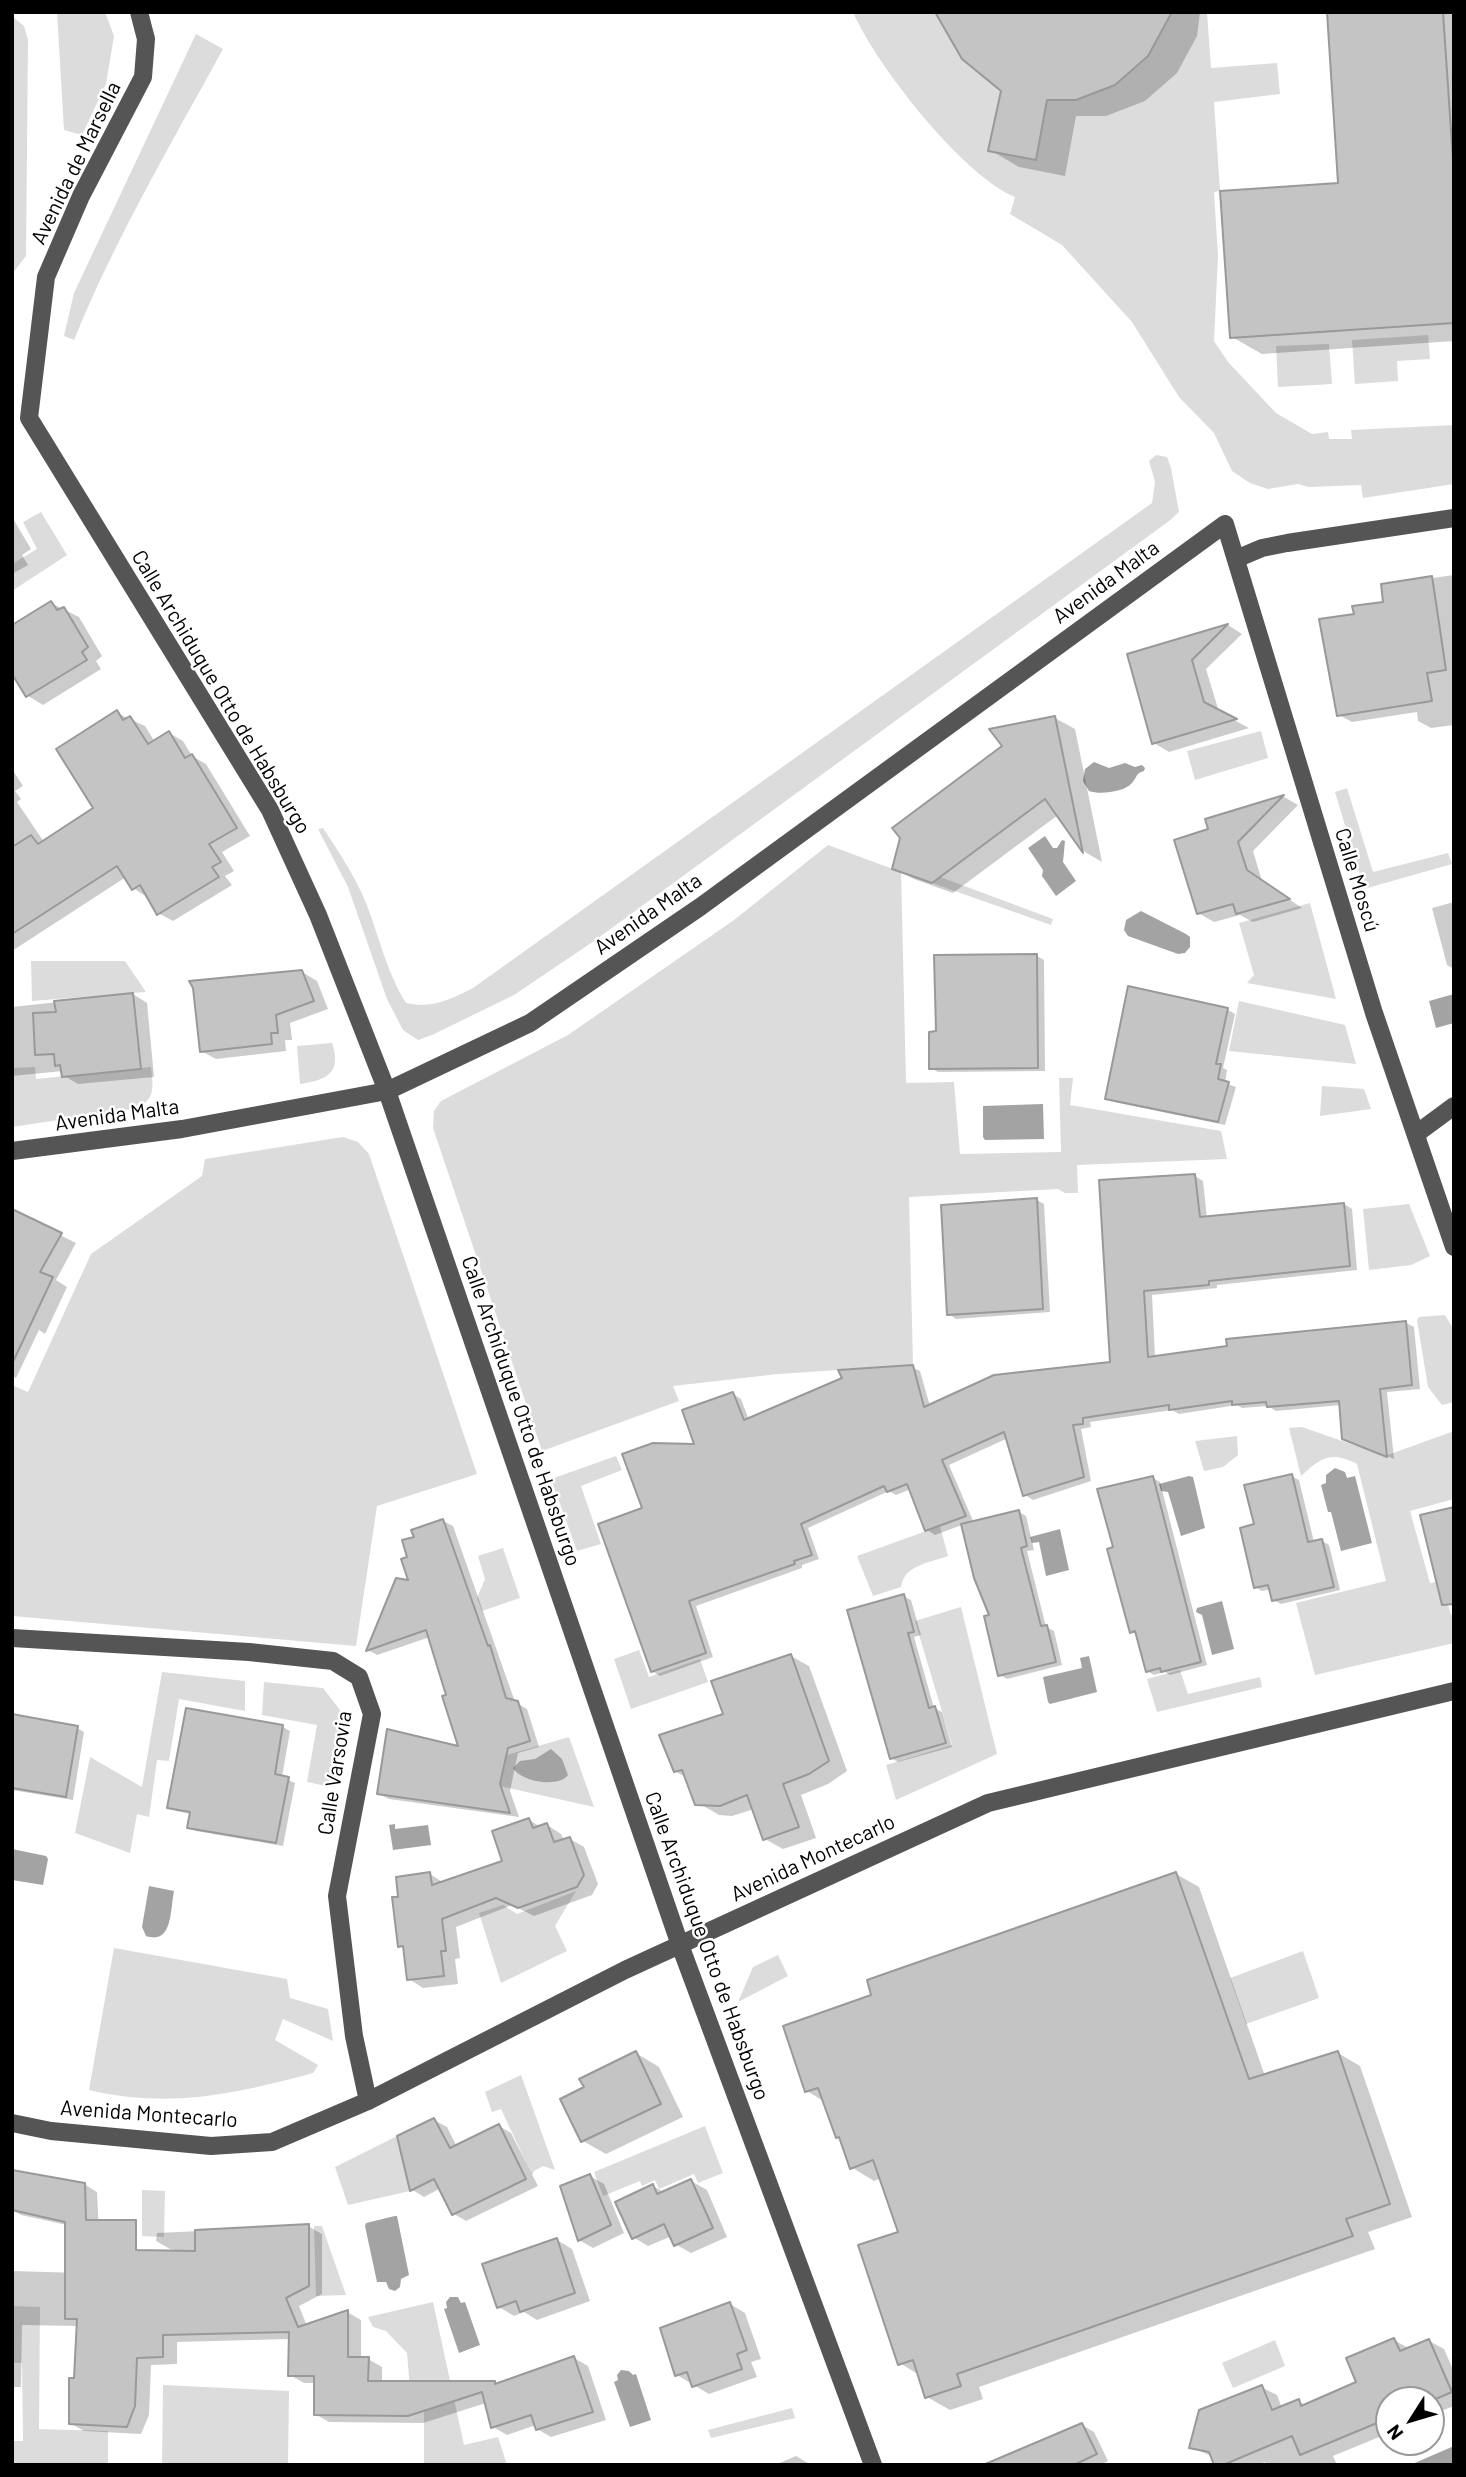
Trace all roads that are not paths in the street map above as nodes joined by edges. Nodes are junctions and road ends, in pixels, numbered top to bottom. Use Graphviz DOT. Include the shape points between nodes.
graph roads {
  1 [pos="139,12"];
  2 [pos="21,418"];
  3 [pos="1454,518"];
  4 [pos="1225,524"];
  5 [pos="1236,559"];
  6 [pos="387,1091"];
  7 [pos="1454,1106"];
  8 [pos="1416,1134"];
  9 [pos="12,1151"];
  10 [pos="1454,1247"];
  11 [pos="12,1638"];
  12 [pos="1454,1691"];
  13 [pos="680,1945"];
  14 [pos="368,2101"];
  15 [pos="12,2123"];
  16 [pos="873,2465"];
  1 -- 2 [label="street, Avenida de Marsella" via="146,39 143,77 46,277"];
  2 -- 6 [label="street, Calle Archiduque Otto de Habsburgo" via="270,810 318,915"];
  3 -- 5 [label="street" via="1287,543"];
  4 -- 5 [label="street, Calle Moscú"];
  4 -- 6 [label="street, Avenida Malta" via="700,907 530,1023"];
  5 -- 8 [label="street, Calle Moscú" via="1374,1013"];
  6 -- 9 [label="street, Avenida Malta" via="182,1129"];
  6 -- 13 [label="street, Calle Archiduque Otto de Habsburgo"];
  7 -- 8 [label="street"];
  8 -- 10 [label="street, Calle Moscú"];
  11 -- 14 [label="street, Calle Varsovia" via="333,1661 359,1677 372,1714 337,1896 354,2036"];
  12 -- 13 [label="street, Avenida Montecarlo" via="988,1803"];
  13 -- 14 [label="street, Avenida Montecarlo"];
  13 -- 16 [label="street, Calle Archiduque Otto de Habsburgo"];
  14 -- 15 [label="street, Avenida Montecarlo" via="272,2142 247,2144 211,2146"];
}
